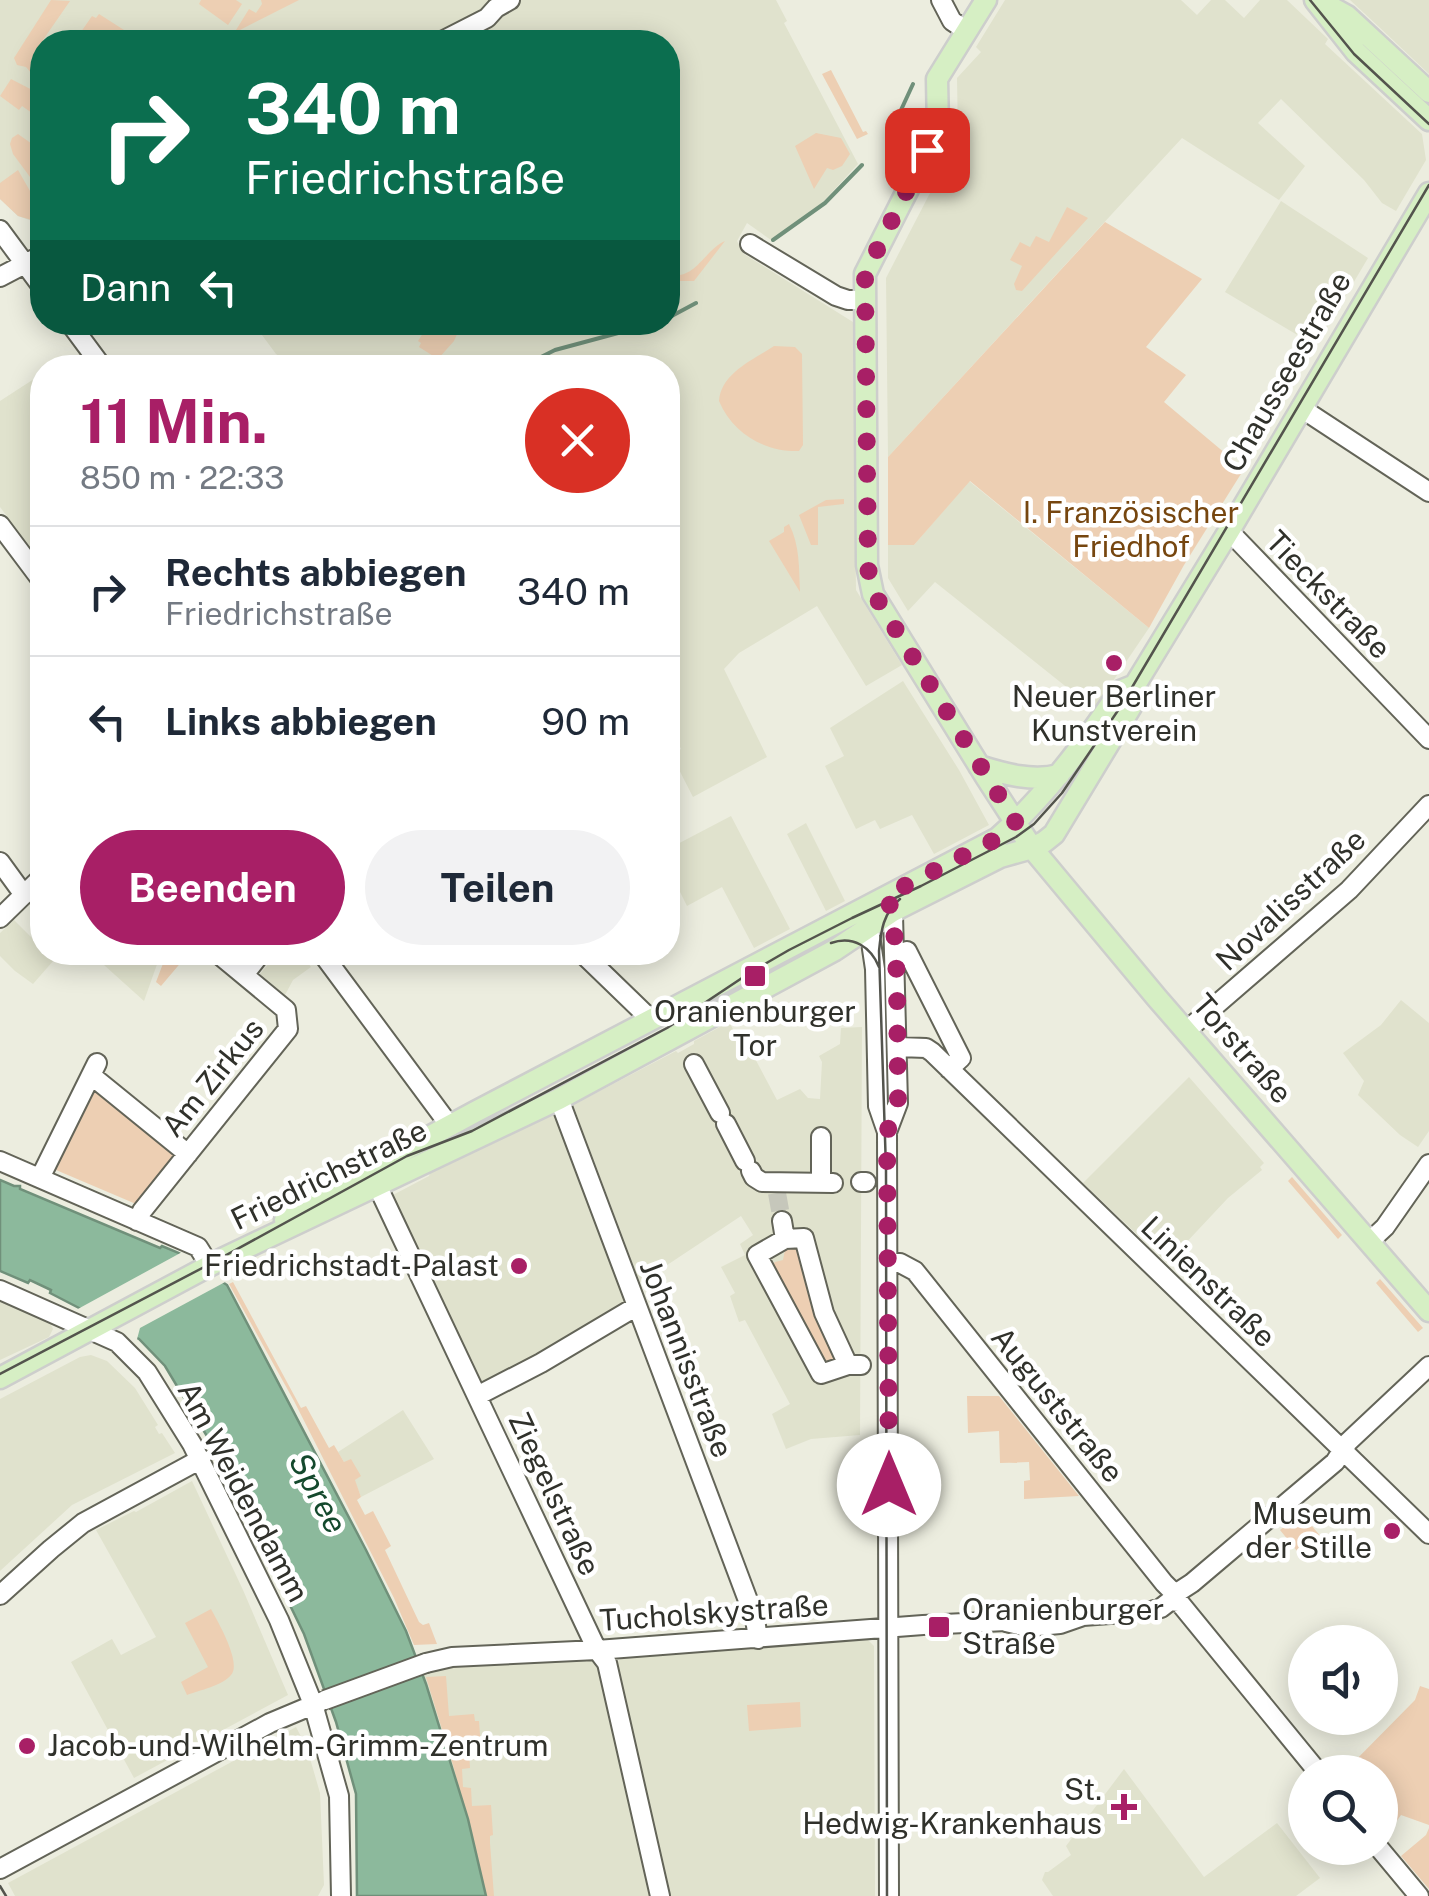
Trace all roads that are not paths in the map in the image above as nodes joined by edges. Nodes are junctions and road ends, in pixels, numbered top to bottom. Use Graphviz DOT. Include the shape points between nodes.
graph roads {
  1 [pos="510,0"];
  2 [pos="941,0"];
  3 [pos="986,0"];
  4 [pos="1317,0"];
  5 [pos="464,30"];
  6 [pos="967,31"];
  7 [pos="1429,92"];
  8 [pos="1429,120"];
  9 [pos="1429,193"];
  10 [pos="0,230"];
  11 [pos="750,244"];
  12 [pos="30,261"];
  13 [pos="25,264"];
  14 [pos="30,271"];
  15 [pos="0,277"];
  16 [pos="864,300"];
  17 [pos="1300,408"];
  18 [pos="1429,492"];
  19 [pos="0,524"];
  20 [pos="1229,532"];
  21 [pos="30,565"];
  22 [pos="1135,685"];
  23 [pos="1429,739"];
  24 [pos="979,766"];
  25 [pos="1059,775"];
  26 [pos="1429,805"];
  27 [pos="1016,823"];
  28 [pos="1032,848"];
  29 [pos="0,862"];
  30 [pos="30,889"];
  31 [pos="24,895"];
  32 [pos="883,904"];
  33 [pos="0,918"];
  34 [pos="869,928"];
  35 [pos="907,951"];
  36 [pos="232,965"];
  37 [pos="252,965"];
  38 [pos="331,965"];
  39 [pos="594,965"];
  40 [pos="244,975"];
  41 [pos="648,1021"];
  42 [pos="1186,1031"];
  43 [pos="898,1047"];
  44 [pos="694,1064"];
  45 [pos="949,1069"];
  46 [pos="559,1099"];
  47 [pos="887,1132"];
  48 [pos="456,1136"];
  49 [pos="822,1137"];
  50 [pos="192,1149"];
  51 [pos="1429,1164"];
  52 [pos="21,1170"];
  53 [pos="377,1186"];
  54 [pos="137,1220"];
  55 [pos="1370,1241"];
  56 [pos="888,1263"];
  57 [pos="214,1264"];
  58 [pos="0,1290"];
  59 [pos="637,1306"];
  60 [pos="1429,1311"];
  61 [pos="96,1327"];
  62 [pos="854,1365"];
  63 [pos="1429,1366"];
  64 [pos="0,1378"];
  65 [pos="477,1396"];
  66 [pos="1343,1450"];
  67 [pos="200,1459"];
  68 [pos="1429,1534"];
  69 [pos="0,1595"];
  70 [pos="1175,1597"];
  71 [pos="889,1628"];
  72 [pos="758,1639"];
  73 [pos="597,1650"];
  74 [pos="319,1702"];
  75 [pos="1304,1755"];
  76 [pos="1393,1865"];
  77 [pos="0,1869"];
  78 [pos="341,1896"];
  79 [pos="660,1896"];
  80 [pos="889,1896"];
  81 [pos="1418,1896"];
  1 -- 5 [label="street"];
  2 -- 6 [label="street" via="952,21"];
  3 -- 6 [label="main road, Torstraße"];
  4 -- 7 [label="main road" via="1348,16"];
  4 -- 8 [label="main road" via="1356,52"];
  6 -- 16 [label="main road, Torstraße" via="937,79 938,130 865,274"];
  9 -- 17 [label="main road, Chausseestraße"];
  10 -- 13 [label="street"];
  11 -- 16 [label="street" via="836,296"];
  12 -- 13 [label="street"];
  13 -- 14 [label="street"];
  13 -- 15 [label="street"];
  16 -- 24 [label="main road, Torstraße" via="870,583"];
  17 -- 18 [label="street"];
  17 -- 20 [label="main road, Chausseestraße"];
  19 -- 21 [label="street"];
  20 -- 22 [label="main road, Chausseestraße"];
  20 -- 23 [label="street, Tieckstraße"];
  22 -- 25 [label="main road, Chausseestraße" via="1120,691"];
  22 -- 28 [label="main road, Chausseestraße" via="1134,700 1054,834"];
  24 -- 25 [label="main road" via="1020,776"];
  24 -- 27 [label="main road, Torstraße"];
  25 -- 27 [label="main road, Chausseestraße"];
  26 -- 42 [label="street, Novalisstraße" via="1349,890"];
  27 -- 28 [label="main road, Torstraße"];
  27 -- 32 [label="main road, Friedrichstraße"];
  28 -- 32 [label="main road, Friedrichstraße"];
  28 -- 42 [label="main road, Torstraße"];
  29 -- 31 [label="street"];
  30 -- 31 [label="street"];
  31 -- 33 [label="street"];
  32 -- 34 [label="main road, Friedrichstraße"];
  32 -- 41 [label="main road, Friedrichstraße"];
  32 -- 43 [label="street"];
  34 -- 46 [label="main road, Friedrichstraße"];
  34 -- 47 [label="street" via="878,1106"];
  35 -- 45 [label="street" via="962,1058"];
  36 -- 40 [label="street, Am Zirkus"];
  37 -- 40 [label="street, Am Zirkus"];
  38 -- 48 [label="street"];
  39 -- 41 [label="street"];
  40 -- 50 [label="street, Am Zirkus" via="286,1010 288,1028"];
  41 -- 48 [label="main road, Friedrichstraße"];
  42 -- 55 [label="main road, Torstraße"];
  43 -- 45 [label="street, Linienstraße" via="926,1048"];
  43 -- 47 [label="street" via="898,1104"];
  44 -- 49 [label="street" via="758,1180 776,1188 827,1183"];
  45 -- 66 [label="street, Linienstraße"];
  46 -- 48 [label="main road, Friedrichstraße"];
  46 -- 59 [label="street, Johannisstraße"];
  47 -- 56 [label="street"];
  48 -- 53 [label="main road, Friedrichstraße"];
  48 -- 57 [label="main road, Friedrichstraße" via="314,1200"];
  50 -- 52 [label="street" via="95,1070"];
  50 -- 54 [label="street, Am Zirkus"];
  51 -- 55 [label="street"];
  52 -- 54 [label="street"];
  53 -- 57 [label="main road, Friedrichstraße"];
  53 -- 65 [label="street, Ziegelstraße"];
  54 -- 57 [label="street" via="198,1248"];
  55 -- 60 [label="main road, Torstraße"];
  56 -- 70 [label="street, Auguststraße" via="915,1272"];
  56 -- 71 [label="street"];
  57 -- 61 [label="main road, Friedrichstraße"];
  58 -- 61 [label="street, Am Weidendamm"];
  59 -- 65 [label="street"];
  59 -- 72 [label="street, Johannisstraße"];
  61 -- 64 [label="main road, Friedrichstraße"];
  61 -- 67 [label="street, Am Weidendamm" via="147,1372"];
  62 -- 62 [label="street" via="822,1374 756,1254 784,1230 804,1238 824,1313"];
  63 -- 66 [label="street, Tucholskystraße"];
  65 -- 73 [label="street, Ziegelstraße"];
  66 -- 68 [label="street, Linienstraße"];
  66 -- 70 [label="street, Tucholskystraße"];
  67 -- 69 [label="street" via="83,1523"];
  67 -- 74 [label="street, Am Weidendamm"];
  70 -- 71 [label="street, Tucholskystraße" via="1152,1612 1070,1611"];
  70 -- 75 [label="street, Auguststraße"];
  71 -- 72 [label="street, Tucholskystraße"];
  71 -- 80 [label="street"];
  72 -- 73 [label="street, Tucholskystraße"];
  73 -- 74 [label="street, Tucholskystraße, bridge" via="452,1657"];
  73 -- 79 [label="street, Ziegelstraße" via="608,1663"];
  74 -- 77 [label="street, Tucholskystraße"];
  74 -- 78 [label="street, Am Weidendamm" via="340,1796"];
  76 -- 81 [label="street"];
}
